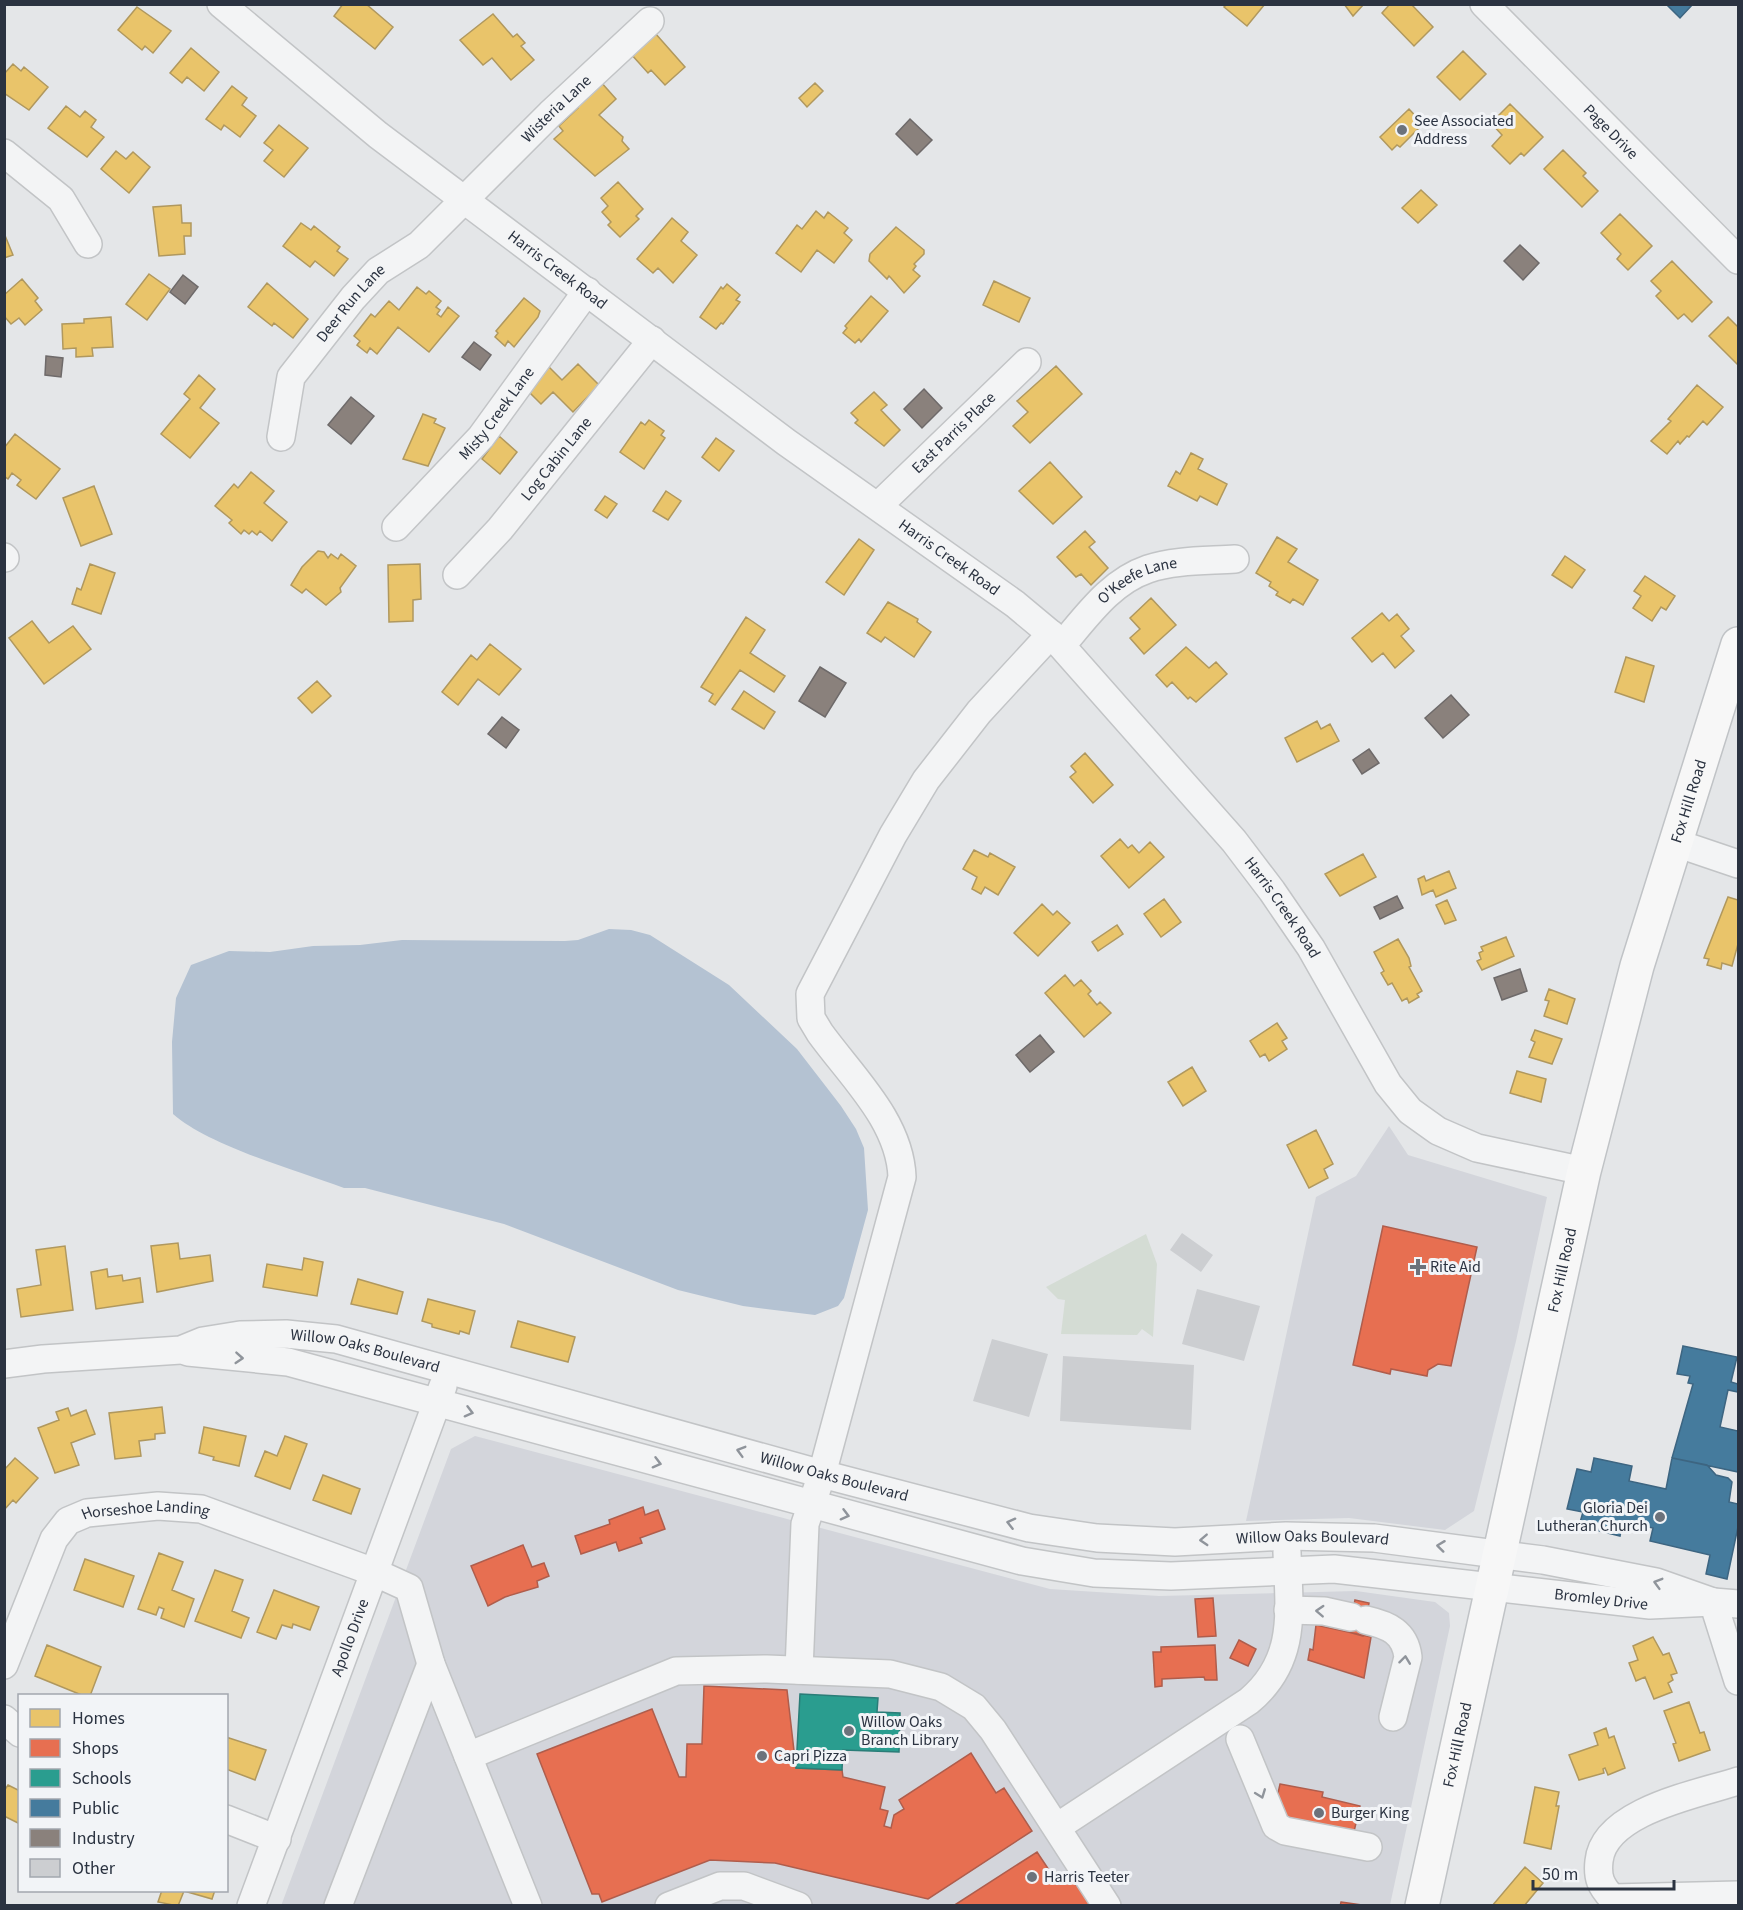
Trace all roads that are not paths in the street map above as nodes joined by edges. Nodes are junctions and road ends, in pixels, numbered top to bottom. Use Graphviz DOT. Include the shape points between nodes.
graph roads {
  1 [pos="220,4"];
  2 [pos="1484,4"];
  3 [pos="650,21"];
  4 [pos="4,153"];
  5 [pos="463,199"];
  6 [pos="88,244"];
  7 [pos="1738,260"];
  8 [pos="587,291"];
  9 [pos="652,340"];
  10 [pos="1027,362"];
  11 [pos="281,436"];
  12 [pos="879,506"];
  13 [pos="396,527"];
  14 [pos="1235,559"];
  15 [pos="457,575"];
  16 [pos="1057,639"];
  17 [pos="1738,644"];
  18 [pos="1676,843"];
  19 [pos="1738,864"];
  20 [pos="1584,1171"];
  21 [pos="181,1350"];
  22 [pos="4,1364"];
  23 [pos="448,1369"];
  24 [pos="436,1403"];
  25 [pos="822,1474"];
  26 [pos="811,1506"];
  27 [pos="1286,1536"];
  28 [pos="1498,1554"];
  29 [pos="1287,1570"];
  30 [pos="374,1572"];
  31 [pos="1491,1586"];
  32 [pos="1726,1603"];
  33 [pos="1288,1610"];
  34 [pos="431,1664"];
  35 [pos="4,1665"];
  36 [pos="799,1670"];
  37 [pos="1738,1681"];
  38 [pos="1393,1717"];
  39 [pos="4,1719"];
  40 [pos="18,1731"];
  41 [pos="1240,1739"];
  42 [pos="468,1756"];
  43 [pos="1738,1781"];
  44 [pos="228,1820"];
  45 [pos="1057,1827"];
  46 [pos="277,1839"];
  47 [pos="1368,1847"];
  48 [pos="1738,1895"];
  49 [pos="1609,1902"];
  50 [pos="251,1905"];
  51 [pos="338,1905"];
  52 [pos="528,1905"];
  53 [pos="669,1905"];
  54 [pos="798,1905"];
  55 [pos="1107,1905"];
  56 [pos="1422,1905"];
  1 -- 5 [label="street, Harris Creek Road" via="378,135"];
  2 -- 7 [label="street, Page Drive"];
  3 -- 5 [label="street, Wisteria Lane"];
  4 -- 6 [label="street" via="61,199"];
  5 -- 8 [label="street, Harris Creek Road"];
  5 -- 11 [label="street, Deer Run Lane" via="419,245 378,271 291,377"];
  8 -- 9 [label="street, Harris Creek Road"];
  8 -- 13 [label="street, Misty Creek Lane" via="481,436"];
  9 -- 12 [label="street, Harris Creek Road"];
  9 -- 15 [label="street, Log Cabin Lane" via="507,520"];
  10 -- 12 [label="street, East Parris Place"];
  12 -- 16 [label="street, Harris Creek Road"];
  14 -- 16 [label="street, O'Keefe Lane" via="1149,568 1103,598"];
  16 -- 20 [label="street, Harris Creek Road" via="1234,841 1272,891 1311,948 1388,1084 1410,1111 1438,1131 1476,1148"];
  16 -- 25 [label="street, O'Keefe Lane" via="979,712 926,780 810,994 811,1018 884,1118 901,1164 900,1189"];
  17 -- 18 [label="main road, Fox Hill Road"];
  18 -- 19 [label="street"];
  18 -- 20 [label="main road, Fox Hill Road" via="1637,966"];
  20 -- 28 [label="main road, Fox Hill Road"];
  21 -- 22 [label="street, Willow Oaks Boulevard"];
  21 -- 23 [label="street, Willow Oaks Boulevard" via="203,1341 240,1335 286,1334 336,1340"];
  21 -- 24 [label="street, Willow Oaks Boulevard, one-way" via="196,1355 288,1362"];
  23 -- 24 [label="street, Apollo Drive"];
  25 -- 23 [label="street, Willow Oaks Boulevard, one-way"];
  24 -- 26 [label="street, Willow Oaks Boulevard, one-way"];
  24 -- 30 [label="street, Apollo Drive"];
  25 -- 26 [label="street, O'Keefe Lane"];
  27 -- 25 [label="street, Willow Oaks Boulevard, one-way" via="1174,1542 1097,1538 1029,1528"];
  26 -- 29 [label="street, Willow Oaks Boulevard, one-way" via="1022,1562 1094,1573 1171,1576"];
  26 -- 36 [label="street, O'Keefe Lane" via="805,1524 801,1572"];
  28 -- 27 [label="street, Willow Oaks Boulevard, one-way" via="1374,1538"];
  27 -- 29 [label="street"];
  28 -- 31 [label="main road, Fox Hill Road"];
  32 -- 28 [label="street, Bromley Drive, one-way" via="1656,1582"];
  29 -- 31 [label="street, Willow Oaks Boulevard" via="1334,1569"];
  29 -- 33 [label="street"];
  30 -- 34 [label="street, Horseshoe Landing" via="410,1588"];
  30 -- 35 [label="street, Horseshoe Landing" via="201,1509 158,1506 87,1513 68,1521 54,1539"];
  30 -- 46 [label="street, Apollo Drive"];
  31 -- 32 [label="street, Bromley Drive" via="1650,1605"];
  31 -- 56 [label="main road, Fox Hill Road"];
  32 -- 37 [label="street"];
  38 -- 33 [label="street, one-way" via="1407,1657 1406,1647 1394,1630 1324,1611"];
  33 -- 45 [label="street" via="1285,1651 1260,1692"];
  34 -- 42 [label="street"];
  34 -- 51 [label="street"];
  36 -- 42 [label="street" via="676,1671"];
  36 -- 45 [label="street" via="890,1674 941,1687 974,1707"];
  39 -- 40 [label="street"];
  41 -- 47 [label="street, one-way" via="1276,1826"];
  42 -- 52 [label="street"];
  43 -- 49 [label="street" via="1643,1813 1624,1822 1608,1837 1598,1866 1600,1885"];
  44 -- 46 [label="street"];
  45 -- 55 [label="street"];
  46 -- 50 [label="street, Apollo Drive"];
  48 -- 49 [label="street"];
  53 -- 54 [label="street" via="720,1886 744,1886"];
}
